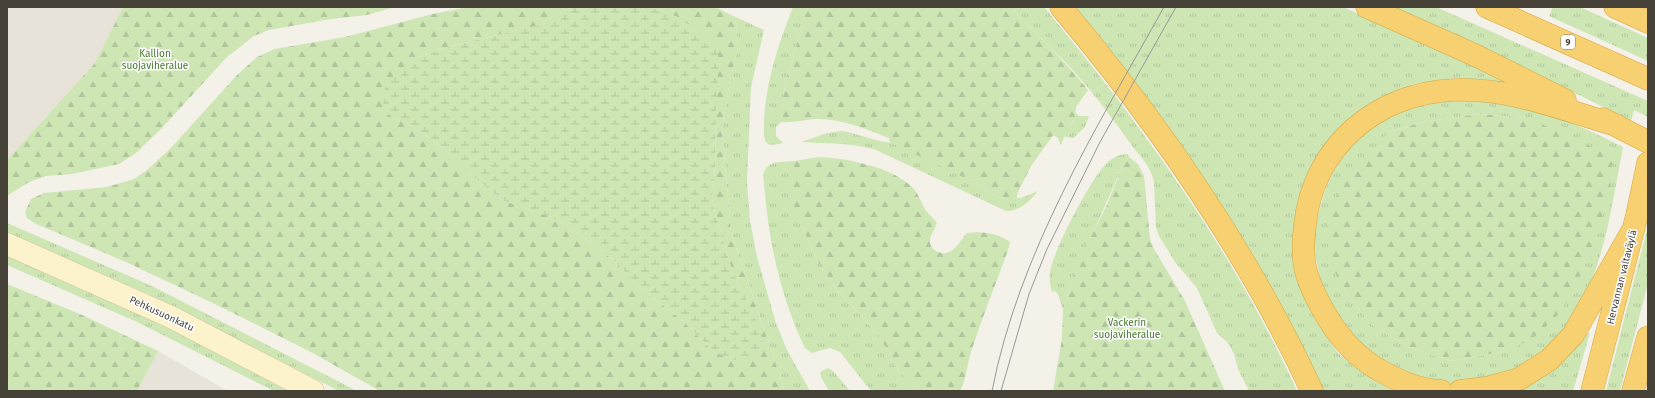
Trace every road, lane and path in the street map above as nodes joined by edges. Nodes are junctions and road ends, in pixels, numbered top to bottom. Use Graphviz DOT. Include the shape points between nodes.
graph roads {
  1 [pos="1061,7"];
  2 [pos="1367,7"];
  3 [pos="1487,7"];
  4 [pos="1615,7"];
  5 [pos="1648,22"];
  6 [pos="1648,79"];
  7 [pos="1616,125"];
  8 [pos="1648,142"];
  9 [pos="1648,163"];
  10 [pos="1635,222"];
  11 [pos="7,244"];
  12 [pos="1648,337"];
  13 [pos="313,391"];
  14 [pos="1312,391"];
  15 [pos="1441,391"];
  16 [pos="1460,391"];
  17 [pos="1592,391"];
  18 [pos="1633,391"];
  1 -- 14 [label="highway" via="1152,122 1202,197 1279,323"];
  2 -- 7 [label="highway" via="1477,56"];
  3 -- 6 [label="highway, 9"];
  4 -- 5 [label="highway"];
  7 -- 8 [label="highway"];
  7 -- 15 [label="highway" via="1516,96 1487,91 1454,90 1423,93 1401,100 1380,110 1355,127 1338,143 1312,188 1303,244 1307,274 1321,308 1336,332 1363,360 1393,378 1424,390"];
  9 -- 10 [label="highway, Hervannan valtaväylä"];
  10 -- 16 [label="highway" via="1573,335 1549,360 1519,378 1486,388"];
  10 -- 17 [label="highway, Hervannan valtaväylä"];
  11 -- 13 [label="main road, Pehkusuonkatu" via="171,317"];
  12 -- 18 [label="highway"];
}
